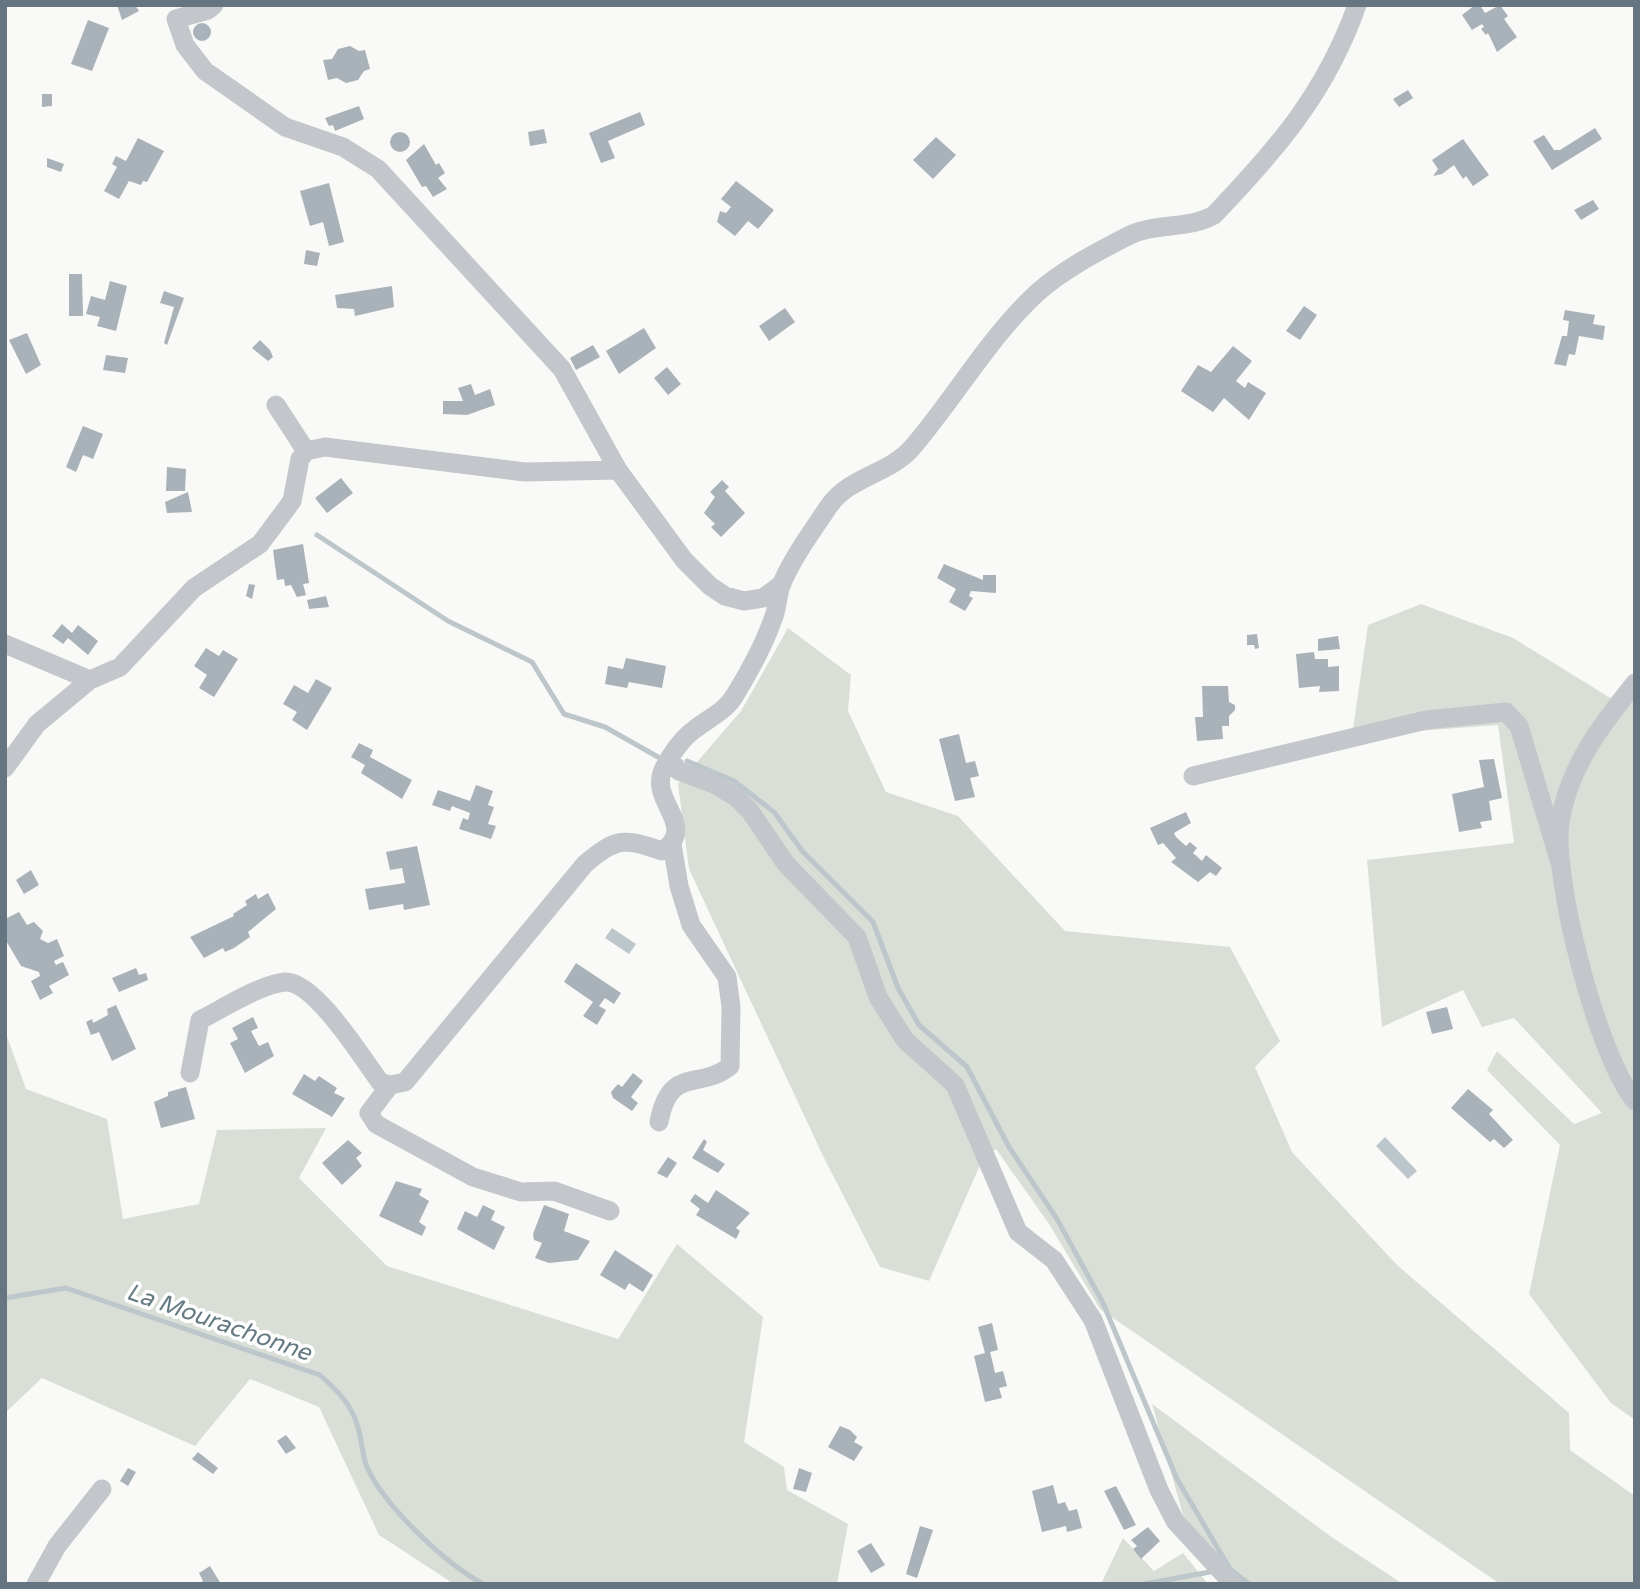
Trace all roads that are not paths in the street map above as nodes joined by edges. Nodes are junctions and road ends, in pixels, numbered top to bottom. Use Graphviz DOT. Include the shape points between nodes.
graph roads {
  1 [pos="214,5"];
  2 [pos="1357,5"];
  3 [pos="179,12"];
  4 [pos="276,405"];
  5 [pos="306,451"];
  6 [pos="618,470"];
  7 [pos="782,584"];
  8 [pos="5,644"];
  9 [pos="90,680"];
  10 [pos="1635,683"];
  11 [pos="671,761"];
  12 [pos="5,768"];
  13 [pos="1193,776"];
  14 [pos="672,844"];
  15 [pos="1560,863"];
  16 [pos="190,1073"];
  17 [pos="390,1085"];
  18 [pos="1635,1101"];
  19 [pos="659,1122"];
  20 [pos="610,1211"];
  21 [pos="102,1489"];
  22 [pos="36,1584"];
  23 [pos="1233,1584"];
  1 -- 3 [label="street" via="208,10"];
  2 -- 7 [label="street" via="1347,34 1291,131 1214,215 1204,221 1156,226 1130,235 1053,280 973,366 909,451 853,483 831,504"];
  3 -- 6 [label="street" via="185,45 205,71 285,127 343,147 378,169 562,369"];
  4 -- 5 [label="street"];
  5 -- 6 [label="street" via="325,447 525,472"];
  5 -- 9 [label="street" via="300,459 292,501 260,544 194,588 120,667"];
  6 -- 7 [label="street" via="670,544 710,586 744,601 763,598"];
  7 -- 11 [label="street" via="774,618 734,698 693,730"];
  8 -- 9 [label="street"];
  9 -- 12 [label="street" via="37,724"];
  10 -- 15 [label="street" via="1597,730 1569,789 1560,822"];
  11 -- 14 [label="street" via="660,784 677,833"];
  11 -- 23 [label="street" via="679,771 736,797 786,864 857,937 878,997 905,1040 955,1085 1018,1231 1054,1260 1093,1320 1158,1490 1175,1521"];
  13 -- 15 [label="street" via="1426,720 1506,712 1519,726"];
  14 -- 17 [label="street" via="662,851 628,839 602,850 585,864 405,1082"];
  14 -- 19 [label="street" via="691,925 727,977 730,1066 721,1073 689,1079 669,1092"];
  15 -- 18 [label="street" via="1595,1018"];
  16 -- 17 [label="street" via="200,1020 287,982 320,1003 380,1082"];
  17 -- 20 [label="street" via="369,1113 376,1125 474,1177 521,1192 554,1191"];
  21 -- 22 [label="street" via="57,1546"];
}
